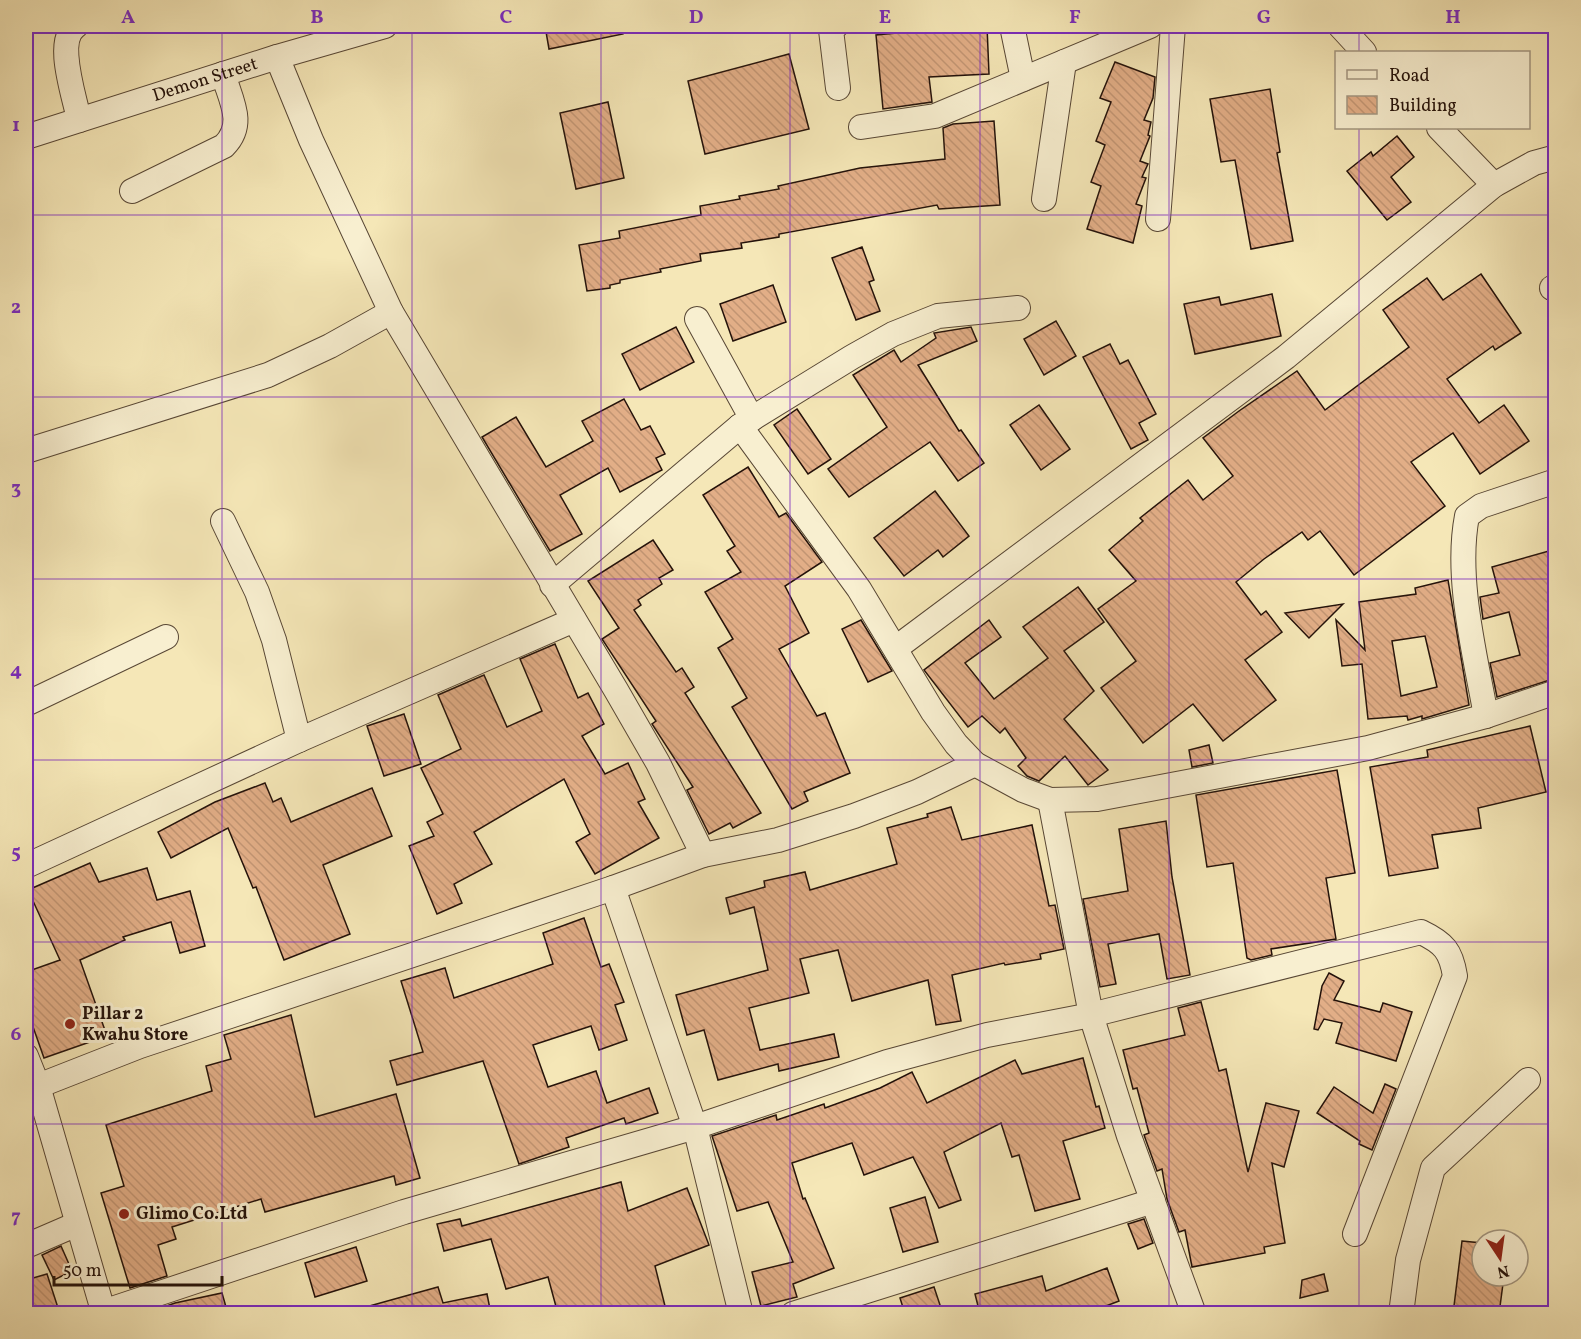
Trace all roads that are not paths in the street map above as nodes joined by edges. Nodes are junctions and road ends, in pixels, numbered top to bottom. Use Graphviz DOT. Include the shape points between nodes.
graph roads {
  1 [pos="76,26"];
  2 [pos="385,26"];
  3 [pos="836,26"];
  4 [pos="1012,26"];
  5 [pos="1150,26"];
  6 [pos="1173,26"];
  7 [pos="1340,26"];
  8 [pos="315,35"];
  9 [pos="1363,51"];
  10 [pos="277,57"];
  11 [pos="1064,62"];
  12 [pos="223,74"];
  13 [pos="1023,79"];
  14 [pos="838,88"];
  15 [pos="79,120"];
  16 [pos="861,127"];
  17 [pos="1440,129"];
  18 [pos="26,137"];
  19 [pos="1556,157"];
  20 [pos="1494,185"];
  21 [pos="132,190"];
  22 [pos="1044,199"];
  23 [pos="1158,219"];
  24 [pos="1018,308"];
  25 [pos="391,312"];
  26 [pos="696,319"];
  27 [pos="746,422"];
  28 [pos="26,451"];
  29 [pos="1556,480"];
  30 [pos="223,521"];
  31 [pos="552,585"];
  32 [pos="574,621"];
  33 [pos="166,637"];
  34 [pos="896,648"];
  35 [pos="1556,692"];
  36 [pos="26,704"];
  37 [pos="1486,716"];
  38 [pos="300,740"];
  39 [pos="975,764"];
  40 [pos="1050,800"];
  41 [pos="703,855"];
  42 [pos="26,866"];
  43 [pos="613,888"];
  44 [pos="1091,1015"];
  45 [pos="26,1056"];
  46 [pos="1528,1080"];
  47 [pos="38,1086"];
  48 [pos="694,1127"];
  49 [pos="1154,1201"];
  50 [pos="77,1224"];
  51 [pos="1355,1234"];
  52 [pos="26,1246"];
  53 [pos="103,1313"];
  54 [pos="741,1314"];
  55 [pos="793,1314"];
  56 [pos="1194,1314"];
  57 [pos="1401,1314"];
  1 -- 15 [label="street" via="69,30 64,47"];
  2 -- 8 [label="street, Demon Street"];
  3 -- 14 [label="street" via="831,30"];
  4 -- 13 [label="street"];
  5 -- 11 [label="street"];
  6 -- 23 [label="street"];
  7 -- 9 [label="street"];
  8 -- 10 [label="street, Demon Street"];
  10 -- 12 [label="street, Demon Street"];
  10 -- 25 [label="street"];
  11 -- 13 [label="street"];
  11 -- 22 [label="street"];
  12 -- 15 [label="street, Demon Street"];
  12 -- 21 [label="street" via="237,125 234,136 224,146"];
  13 -- 16 [label="street" via="935,116"];
  15 -- 18 [label="street, Demon Street"];
  17 -- 20 [label="street"];
  19 -- 20 [label="street" via="1534,163"];
  20 -- 34 [label="street" via="1276,365"];
  24 -- 27 [label="street" via="938,316 911,327 852,357"];
  25 -- 28 [label="street" via="268,375"];
  25 -- 31 [label="street"];
  26 -- 27 [label="street"];
  27 -- 31 [label="street"];
  27 -- 34 [label="street"];
  29 -- 37 [label="street" via="1481,506 1467,516 1465,573"];
  30 -- 38 [label="street" via="257,592 274,640"];
  31 -- 32 [label="street"];
  32 -- 38 [label="street"];
  32 -- 41 [label="street" via="658,763"];
  33 -- 36 [label="street"];
  34 -- 39 [label="street" via="933,711"];
  35 -- 37 [label="street"];
  37 -- 40 [label="street" via="1357,750 1097,799"];
  38 -- 42 [label="street"];
  39 -- 40 [label="street"];
  39 -- 41 [label="street" via="854,816 778,840"];
  40 -- 44 [label="street"];
  41 -- 43 [label="street"];
  43 -- 47 [label="street" via="140,1046"];
  43 -- 48 [label="street"];
  44 -- 48 [label="street" via="987,1035 887,1062"];
  44 -- 49 [label="street"];
  44 -- 51 [label="street" via="1421,932 1436,939 1452,955 1455,976"];
  45 -- 47 [label="street"];
  46 -- 57 [label="street" via="1433,1168 1408,1260"];
  47 -- 50 [label="street"];
  48 -- 53 [label="street" via="404,1212"];
  48 -- 54 [label="street"];
  49 -- 55 [label="street"];
  49 -- 56 [label="street"];
  50 -- 52 [label="street"];
  50 -- 53 [label="street"];
}
